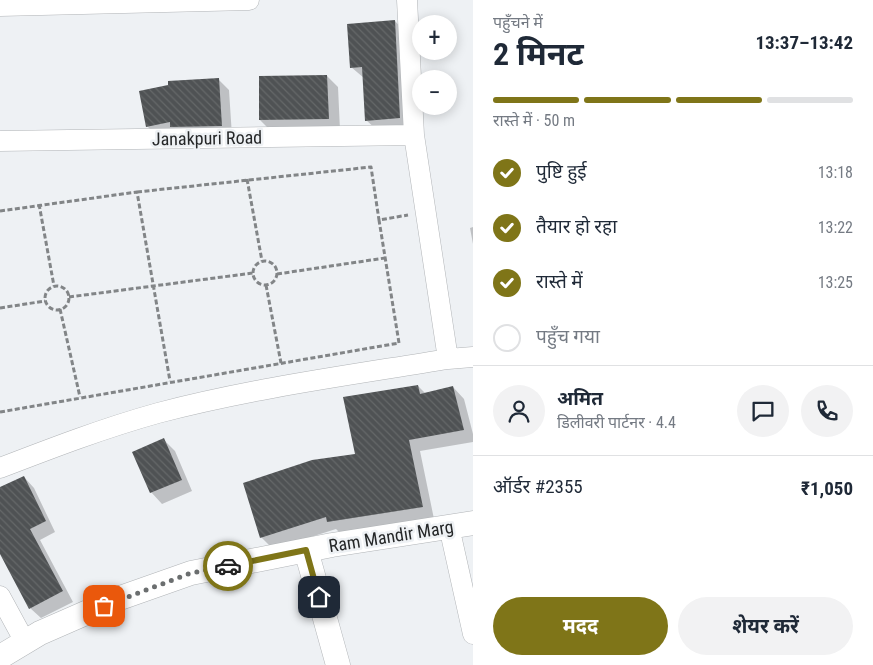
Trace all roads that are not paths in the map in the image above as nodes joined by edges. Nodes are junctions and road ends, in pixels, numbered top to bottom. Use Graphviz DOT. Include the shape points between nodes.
graph roads {
  1 [pos="249,0"];
  2 [pos="407,0"];
  3 [pos="124,1"];
  4 [pos="0,6"];
  5 [pos="414,135"];
  6 [pos="0,141"];
  7 [pos="473,357"];
  8 [pos="448,359"];
  9 [pos="0,468"];
  10 [pos="473,524"];
  11 [pos="463,538"];
  12 [pos="307,556"];
  13 [pos="0,596"];
  14 [pos="472,627"];
  15 [pos="26,642"];
  16 [pos="0,656"];
  17 [pos="13,665"];
  18 [pos="338,665"];
  1 -- 3 [label="street"];
  2 -- 5 [label="street"];
  3 -- 4 [label="street"];
  5 -- 6 [label="street, Janakpuri Road"];
  5 -- 8 [label="street"];
  7 -- 8 [label="street"];
  8 -- 9 [label="street" via="251,392 156,414"];
  10 -- 12 [label="street, Ram Mandir Marg"];
  11 -- 12 [label="street, Ram Mandir Marg"];
  11 -- 14 [label="street"];
  12 -- 15 [label="street, Ram Mandir Marg" via="191,573 120,598"];
  12 -- 17 [label="street, Ram Mandir Marg" via="184,589 123,611 45,646"];
  12 -- 18 [label="street"];
  13 -- 15 [label="street"];
  15 -- 16 [label="street, Ram Mandir Marg"];
}
